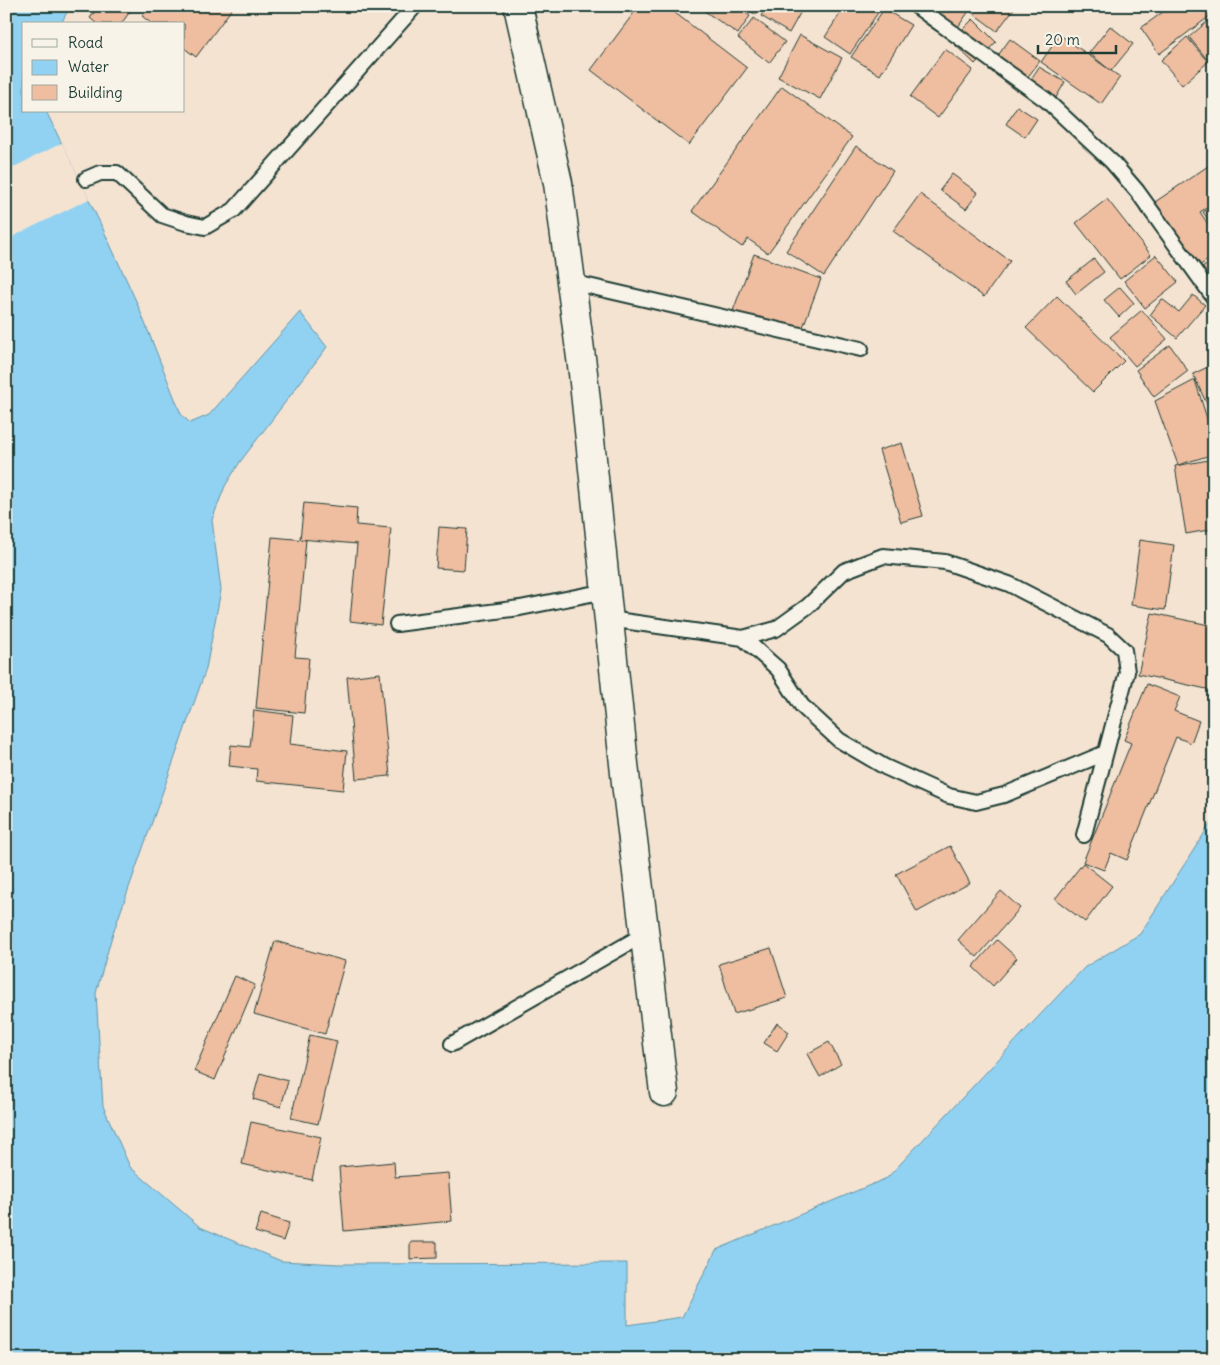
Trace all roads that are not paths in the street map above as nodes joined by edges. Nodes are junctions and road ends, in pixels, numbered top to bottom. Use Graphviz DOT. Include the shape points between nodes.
graph roads {
  1 [pos="415,6"];
  2 [pos="518,6"];
  3 [pos="916,6"];
  4 [pos="86,179"];
  5 [pos="571,282"];
  6 [pos="1214,298"];
  7 [pos="862,349"];
  8 [pos="606,591"];
  9 [pos="609,619"];
  10 [pos="397,624"];
  11 [pos="743,638"];
  12 [pos="1105,753"];
  13 [pos="1084,835"];
  14 [pos="645,934"];
  15 [pos="452,1044"];
  16 [pos="664,1092"];
  1 -- 4 [label="lane" via="234,210 206,227 162,215 117,172 100,173"];
  2 -- 5 [label="street" via="558,183"];
  3 -- 6 [label="lane" via="1046,100 1112,162 1138,191"];
  5 -- 7 [label="lane"];
  5 -- 8 [label="street"];
  8 -- 9 [label="street"];
  8 -- 10 [label="lane" via="520,608"];
  9 -- 11 [label="lane"];
  9 -- 14 [label="street"];
  11 -- 12 [label="lane" via="778,669 802,706 839,740 949,796 976,802 1004,795"];
  11 -- 12 [label="lane" via="776,629 808,606 844,571 883,556 944,562 1009,584 1108,635 1124,650 1127,672"];
  12 -- 13 [label="lane"];
  14 -- 15 [label="lane"];
  14 -- 16 [label="street"];
}
